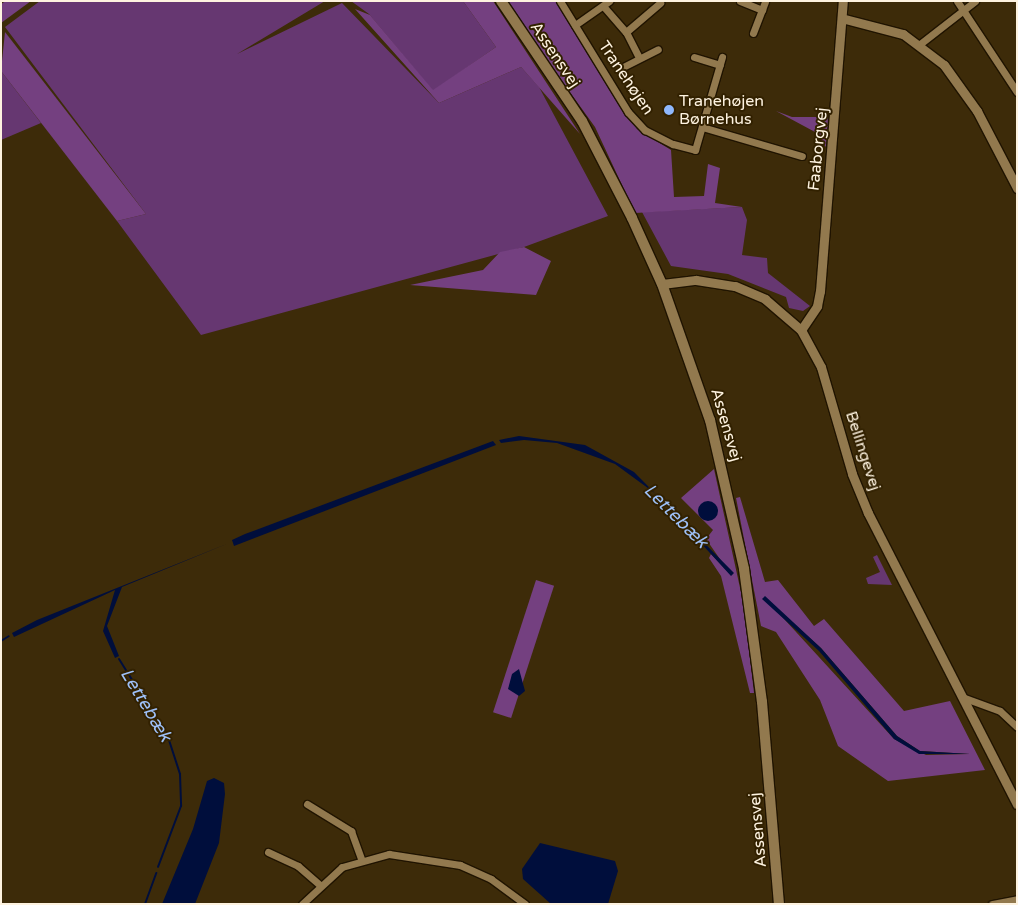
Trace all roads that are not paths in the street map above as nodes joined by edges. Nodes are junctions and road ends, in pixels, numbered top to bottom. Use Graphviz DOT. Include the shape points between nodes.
graph roads {
  1 [pos="501,1"];
  2 [pos="560,1"];
  3 [pos="648,1"];
  4 [pos="740,1"];
  5 [pos="765,1"];
  6 [pos="843,1"];
  7 [pos="957,1"];
  8 [pos="975,1"];
  9 [pos="660,3"];
  10 [pos="607,4"];
  11 [pos="654,8"];
  12 [pos="962,9"];
  13 [pos="762,10"];
  14 [pos="845,19"];
  15 [pos="575,25"];
  16 [pos="626,32"];
  17 [pos="753,33"];
  18 [pos="920,44"];
  19 [pos="658,49"];
  20 [pos="638,56"];
  21 [pos="694,57"];
  22 [pos="623,67"];
  23 [pos="1017,92"];
  24 [pos="702,127"];
  25 [pos="802,156"];
  26 [pos="1017,188"];
  27 [pos="661,281"];
  28 [pos="798,327"];
  29 [pos="962,697"];
  30 [pos="1017,727"];
  31 [pos="307,804"];
  32 [pos="1017,804"];
  33 [pos="268,852"];
  34 [pos="361,859"];
  35 [pos="319,884"];
  36 [pos="1017,899"];
  37 [pos="302,904"];
  38 [pos="525,904"];
  39 [pos="779,904"];
  40 [pos="992,904"];
  1 -- 27 [label="main road, Assensvej" via="582,121"];
  2 -- 15 [label="street, Tranehøjen"];
  3 -- 11 [label="street"];
  4 -- 13 [label="street"];
  5 -- 13 [label="street"];
  6 -- 14 [label="street, Faaborgvej"];
  7 -- 12 [label="street"];
  8 -- 12 [label="street"];
  9 -- 11 [label="street, Tranehøjen"];
  10 -- 15 [label="street, Tranehøjen"];
  10 -- 16 [label="street, Tranehøjen"];
  11 -- 16 [label="street, Tranehøjen"];
  12 -- 18 [label="street"];
  12 -- 23 [label="street"];
  13 -- 17 [label="street"];
  14 -- 18 [label="street" via="888,27"];
  14 -- 28 [label="street, Faaborgvej" via="818,300"];
  15 -- 24 [label="street, Tranehøjen" via="625,107 646,130 695,150"];
  16 -- 20 [label="street, Tranehøjen"];
  18 -- 26 [label="street" via="961,85"];
  19 -- 20 [label="street, Tranehøjen"];
  20 -- 22 [label="street, Tranehøjen"];
  21 -- 24 [label="street, Tranehøjen" via="721,61"];
  24 -- 25 [label="street"];
  27 -- 28 [label="street, Bellingevej" via="716,282 746,290 774,305"];
  27 -- 39 [label="main road, Assensvej" via="710,420 739,539 762,702"];
  28 -- 29 [label="street, Bellingevej" via="821,367 852,474 868,512"];
  29 -- 30 [label="street" via="985,704"];
  29 -- 32 [label="street, Bellingevej"];
  31 -- 34 [label="street" via="351,832"];
  33 -- 35 [label="street" via="298,866"];
  34 -- 35 [label="street"];
  34 -- 38 [label="street" via="398,854 443,860 491,879"];
  35 -- 37 [label="street"];
  36 -- 40 [label="street"];
}
